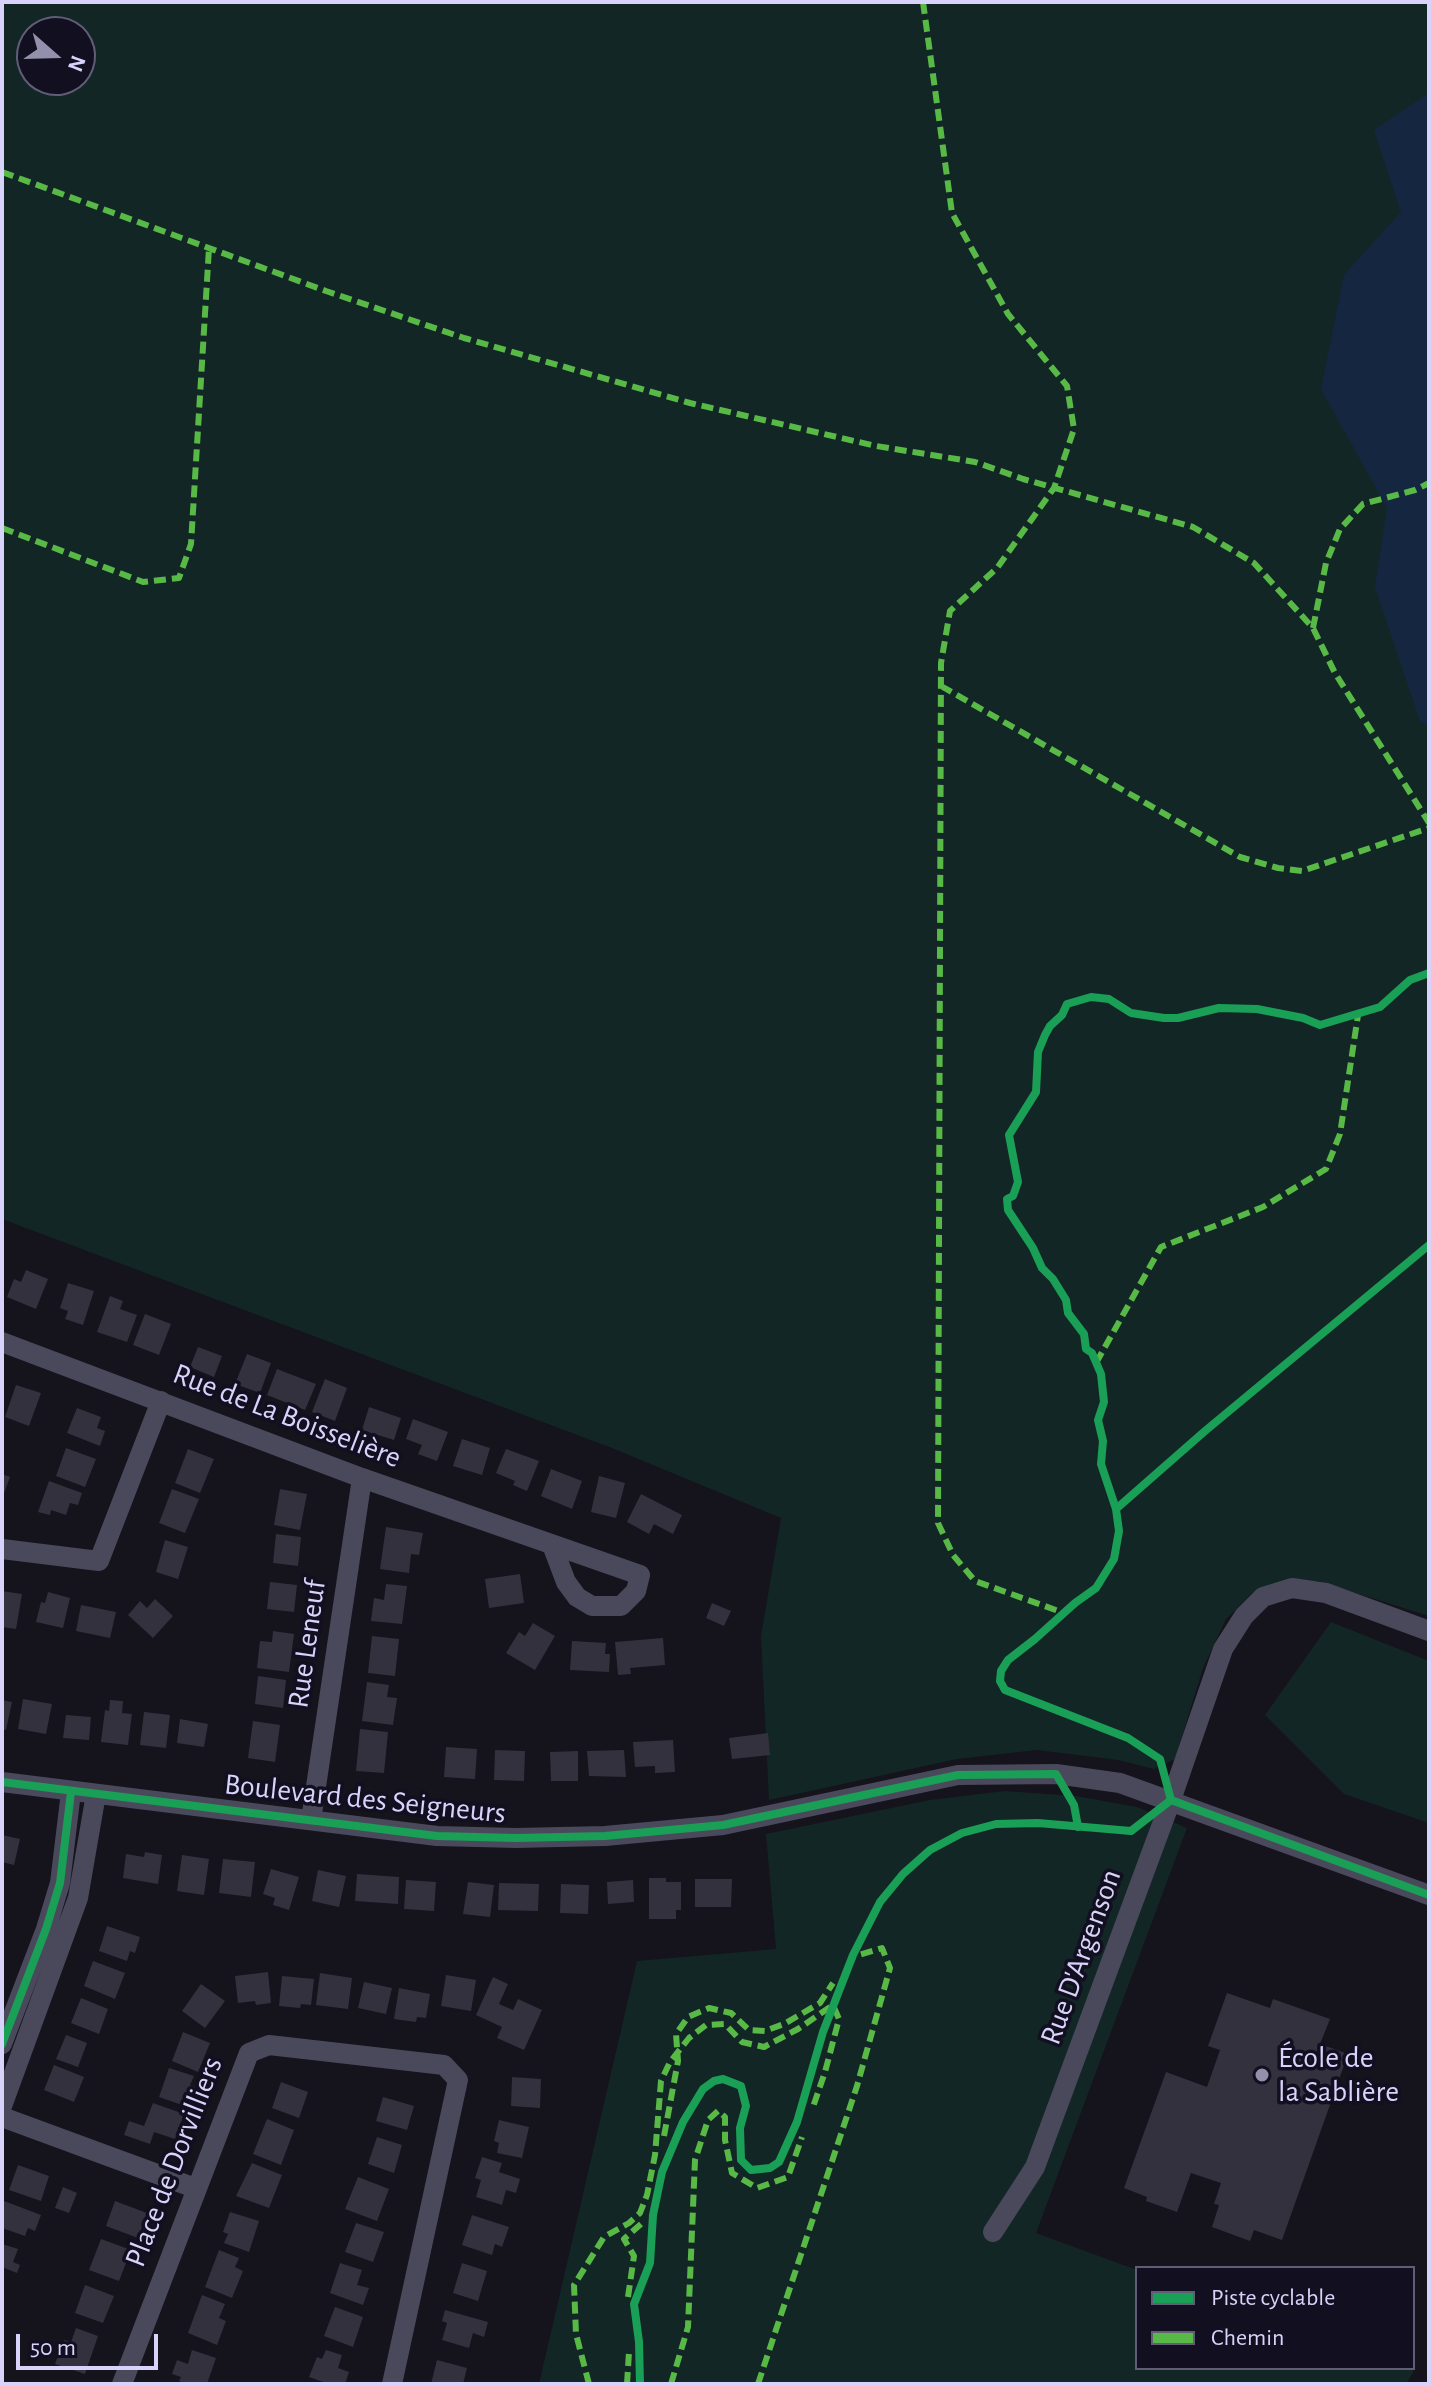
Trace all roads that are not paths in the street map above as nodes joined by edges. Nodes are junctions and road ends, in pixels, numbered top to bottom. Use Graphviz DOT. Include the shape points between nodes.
graph roads {
  1 [pos="2,1342"];
  2 [pos="161,1401"];
  3 [pos="362,1478"];
  4 [pos="552,1545"];
  5 [pos="2,1549"];
  6 [pos="1429,1631"];
  7 [pos="2,1782"];
  8 [pos="71,1792"];
  9 [pos="96,1794"];
  10 [pos="1171,1800"];
  11 [pos="311,1820"];
  12 [pos="1429,1895"];
  13 [pos="2,2044"];
  14 [pos="2,2106"];
  15 [pos="2,2117"];
  16 [pos="195,2188"];
  17 [pos="993,2232"];
  18 [pos="122,2384"];
  19 [pos="392,2384"];
  1 -- 2 [label="street, Rue de La Boisselière"];
  2 -- 3 [label="street, Rue de La Boisselière"];
  2 -- 5 [label="street" via="99,1561"];
  3 -- 4 [label="street, Rue de La Boisselière"];
  3 -- 11 [label="street, Rue Leneuf"];
  6 -- 10 [label="street, Rue D'Argenson" via="1326,1593 1292,1588 1263,1597 1223,1649"];
  7 -- 8 [label="street, Boulevard des Seigneurs"];
  8 -- 9 [label="street, Boulevard des Seigneurs"];
  8 -- 13 [label="street" via="60,1883"];
  9 -- 11 [label="street, Boulevard des Seigneurs"];
  9 -- 14 [label="street" via="78,1898"];
  10 -- 11 [label="street, Boulevard des Seigneurs" via="1120,1783 1006,1773 958,1775 723,1825 605,1836 437,1836"];
  10 -- 12 [label="street, Boulevard des Seigneurs"];
  10 -- 17 [label="street, Rue D'Argenson" via="1035,2167"];
  15 -- 16 [label="street"];
  16 -- 18 [label="street, Place de Dorvilliers"];
  16 -- 19 [label="street, Place de Dorvilliers" via="249,2053 269,2045 444,2065 458,2080"];
}
